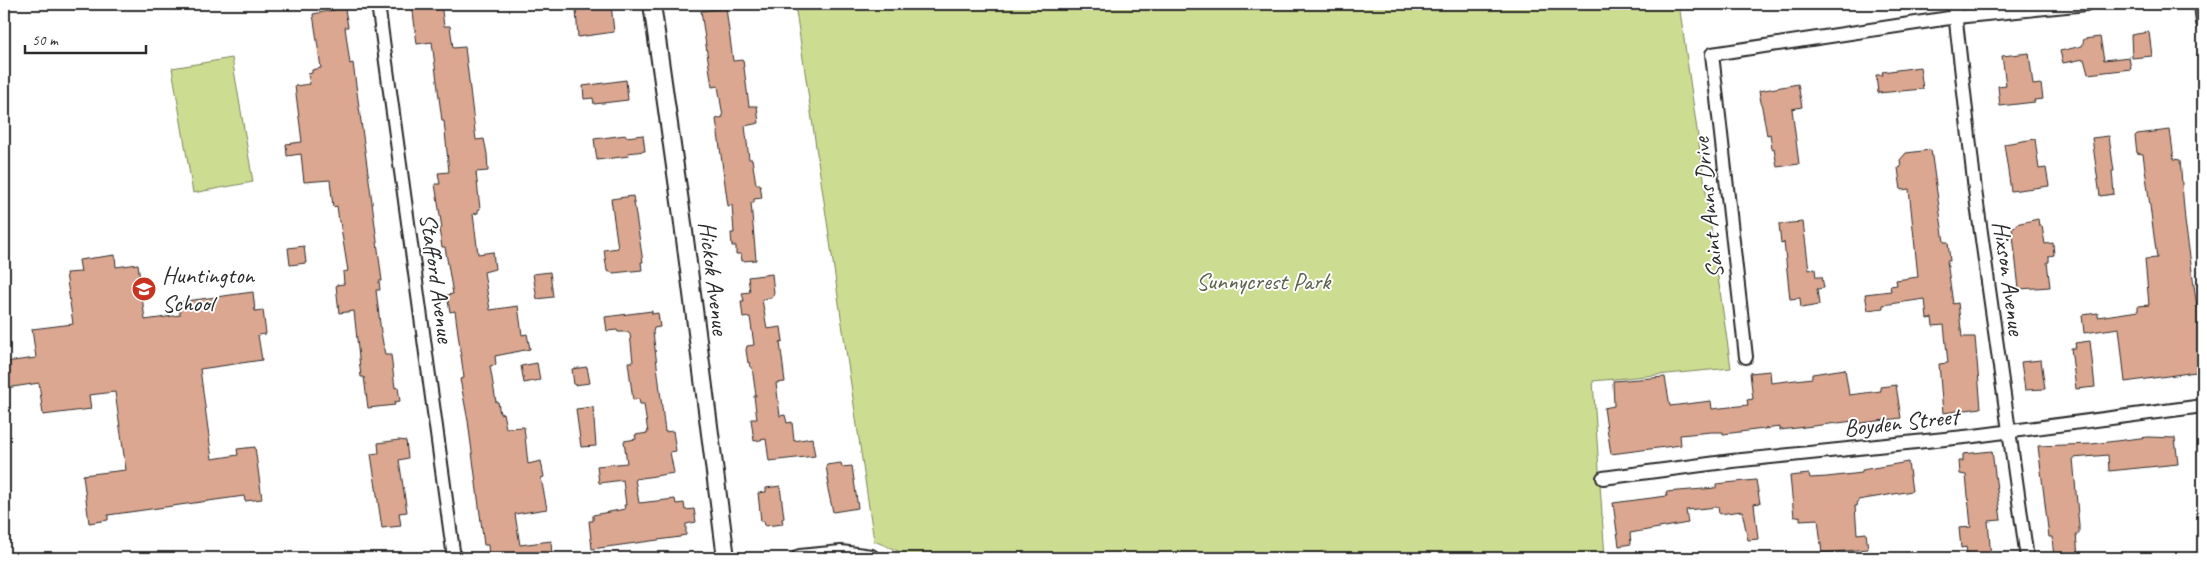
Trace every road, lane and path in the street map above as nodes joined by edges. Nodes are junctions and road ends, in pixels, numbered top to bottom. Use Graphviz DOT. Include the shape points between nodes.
graph roads {
  1 [pos="378,4"];
  2 [pos="652,4"];
  3 [pos="1954,4"];
  4 [pos="2087,4"];
  5 [pos="2201,4"];
  6 [pos="1956,17"];
  7 [pos="2203,23"];
  8 [pos="1746,357"];
  9 [pos="2203,406"];
  10 [pos="2010,430"];
  11 [pos="1603,478"];
  12 [pos="454,558"];
  13 [pos="726,558"];
  14 [pos="800,558"];
  15 [pos="871,558"];
  16 [pos="2027,558"];
  1 -- 12 [label="street, Stafford Avenue"];
  2 -- 13 [label="street, Hickok Avenue"];
  3 -- 6 [label="street, Hixson Avenue"];
  4 -- 6 [label="street"];
  5 -- 7 [label="street"];
  6 -- 8 [label="street, Saint Anns Drive" via="1712,54"];
  6 -- 10 [label="street, Hixson Avenue" via="1975,190"];
  9 -- 10 [label="street, Boyden Street"];
  10 -- 11 [label="street, Boyden Street"];
  10 -- 16 [label="street, Hixson Avenue"];
  14 -- 15 [label="street" via="841,554"];
}
